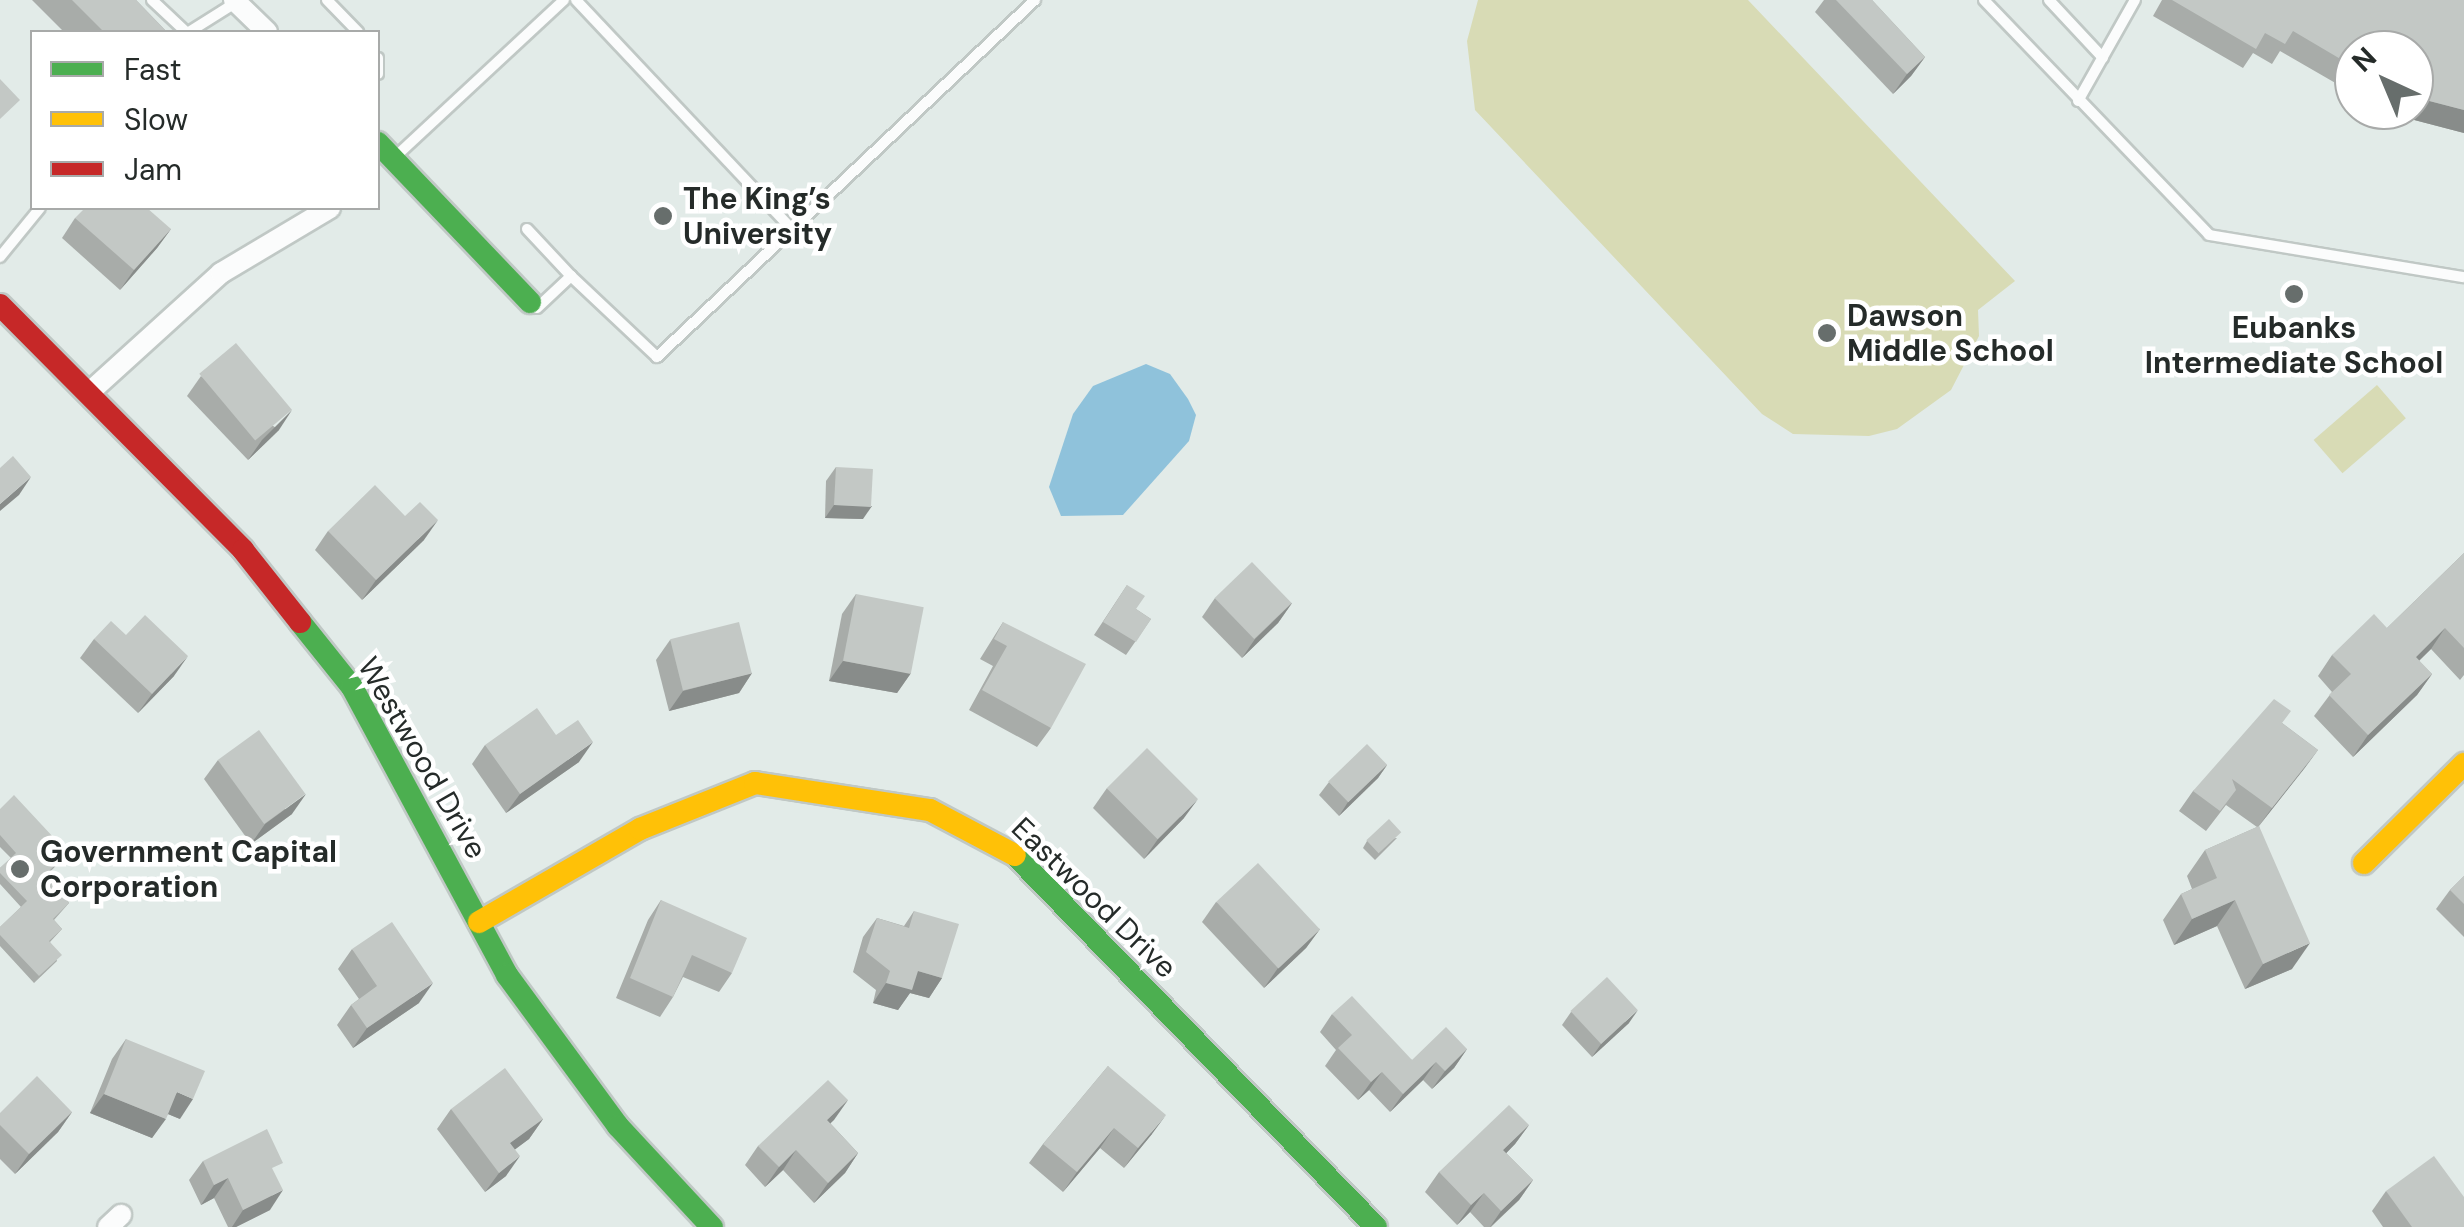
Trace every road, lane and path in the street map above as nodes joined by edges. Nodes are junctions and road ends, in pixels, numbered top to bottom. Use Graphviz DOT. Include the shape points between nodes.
graph roads {
  1 [pos="152,0"];
  2 [pos="327,0"];
  3 [pos="564,0"];
  4 [pos="576,0"];
  5 [pos="1035,0"];
  6 [pos="1984,0"];
  7 [pos="2049,0"];
  8 [pos="2134,0"];
  9 [pos="235,1"];
  10 [pos="186,30"];
  11 [pos="191,30"];
  12 [pos="265,30"];
  13 [pos="356,30"];
  14 [pos="2102,58"];
  15 [pos="2078,101"];
  16 [pos="383,157"];
  17 [pos="38,210"];
  18 [pos="327,210"];
  19 [pos="527,229"];
  20 [pos="793,230"];
  21 [pos="0,256"];
  22 [pos="571,276"];
  23 [pos="2464,277"];
  24 [pos="530,302"];
  25 [pos="0,304"];
  26 [pos="92,390"];
  27 [pos="2464,764"];
  28 [pos="2364,863"];
  29 [pos="479,922"];
  30 [pos="712,1227"];
  31 [pos="1376,1227"];
  1 -- 10 [label="lane"];
  2 -- 13 [label="lane"];
  3 -- 16 [label="lane"];
  4 -- 20 [label="lane"];
  5 -- 20 [label="lane"];
  6 -- 15 [label="lane"];
  7 -- 14 [label="lane"];
  8 -- 14 [label="lane"];
  9 -- 11 [label="lane"];
  9 -- 12 [label="street"];
  14 -- 15 [label="lane"];
  15 -- 23 [label="lane" via="2209,235"];
  16 -- 24 [label="street"];
  17 -- 21 [label="lane"];
  18 -- 26 [label="street" via="221,273"];
  19 -- 22 [label="lane"];
  20 -- 22 [label="lane" via="657,356"];
  22 -- 24 [label="lane" via="536,309"];
  25 -- 26 [label="street, Westwood Drive"];
  26 -- 29 [label="street, Westwood Drive" via="243,550 352,687"];
  27 -- 28 [label="street"];
  29 -- 30 [label="street, Westwood Drive" via="525,1002 618,1126"];
  29 -- 31 [label="street, Eastwood Drive" via="640,828 755,783 930,810 1016,855"];
}
